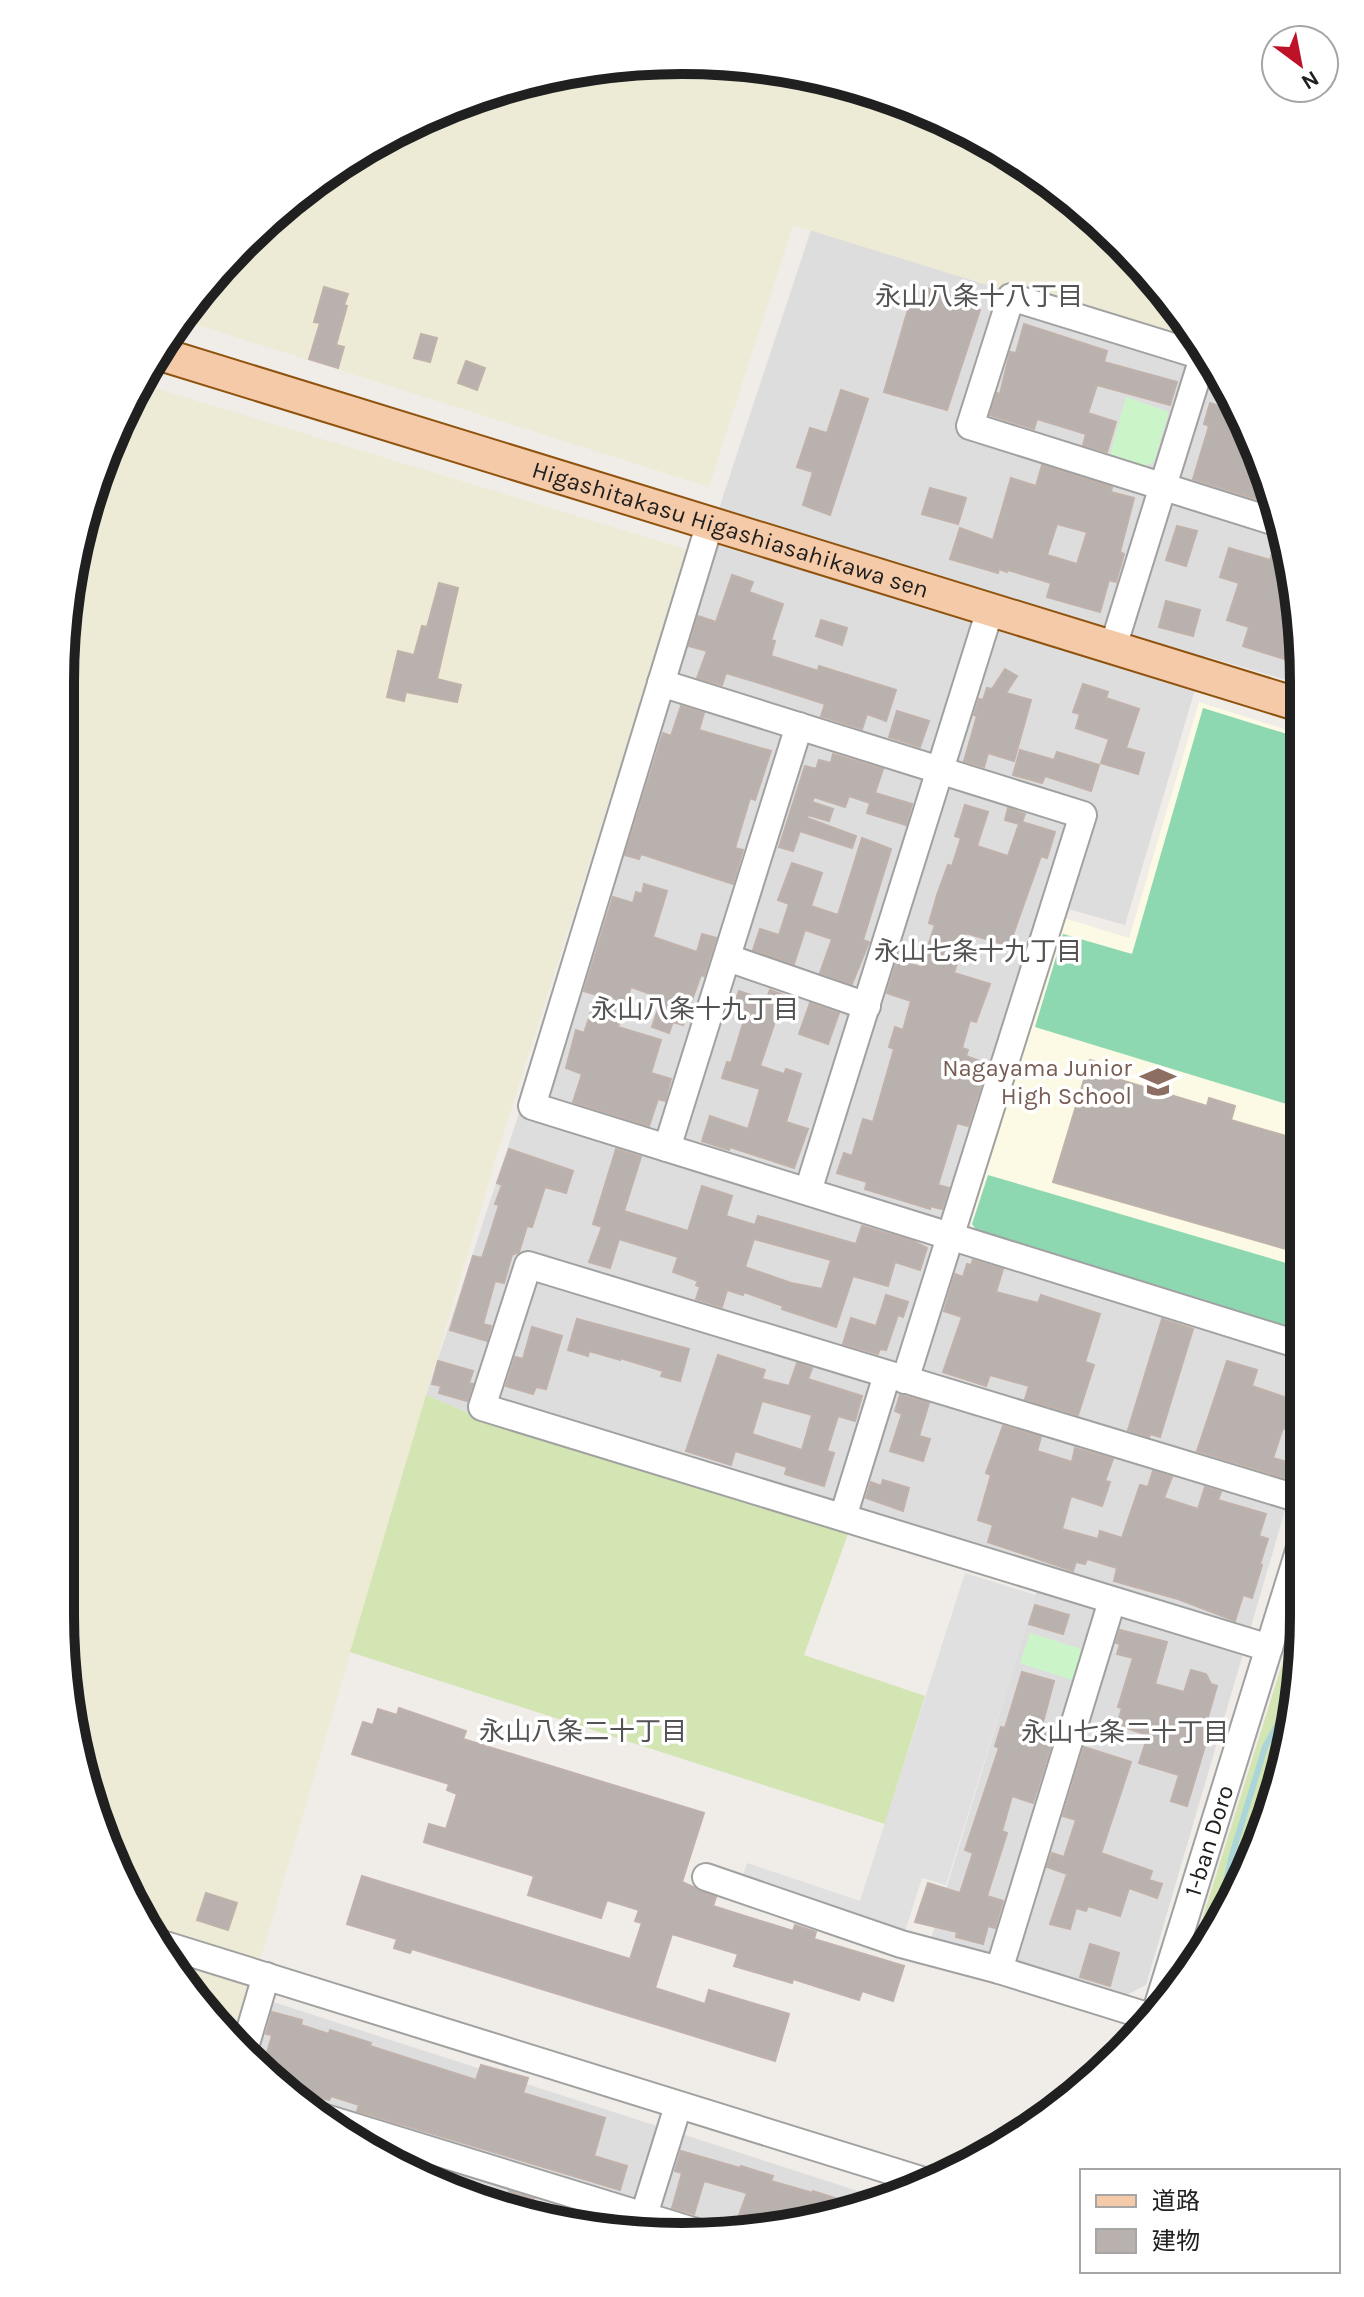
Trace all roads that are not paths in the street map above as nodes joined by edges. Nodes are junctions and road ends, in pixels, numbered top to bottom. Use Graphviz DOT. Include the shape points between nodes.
graph roads {
  1 [pos="1193,352"];
  2 [pos="168,356"];
  3 [pos="1203,368"];
  4 [pos="1163,487"];
  5 [pos="1267,519"];
  6 [pos="710,523"];
  7 [pos="990,610"];
  8 [pos="1113,647"];
  9 [pos="661,683"];
  10 [pos="1290,702"];
  11 [pos="799,726"];
  12 [pos="941,770"];
  13 [pos="728,958"];
  14 [pos="867,1006"];
  15 [pos="667,1148"];
  16 [pos="808,1191"];
  17 [pos="951,1236"];
  18 [pos="1290,1342"];
  19 [pos="896,1377"];
  20 [pos="1290,1496"];
  21 [pos="843,1517"];
  22 [pos="1290,1580"];
  23 [pos="1112,1601"];
  24 [pos="1269,1648"];
  25 [pos="706,1877"];
  26 [pos="172,1947"];
  27 [pos="999,1970"];
  28 [pos="266,1976"];
  29 [pos="1164,1985"];
  30 [pos="1141,2014"];
  31 [pos="247,2040"];
  32 [pos="678,2106"];
  33 [pos="355,2128"];
  34 [pos="913,2178"];
  35 [pos="638,2222"];
  36 [pos="642,2222"];
  1 -- 4 [label="street" via="1011,297 970,426"];
  2 -- 6 [label="main road, Higashitakasu Higashiasahikawa sen"];
  3 -- 4 [label="street"];
  4 -- 5 [label="street"];
  4 -- 8 [label="street"];
  6 -- 7 [label="main road, Higashitakasu Higashiasahikawa sen"];
  6 -- 9 [label="street"];
  7 -- 8 [label="main road, Higashitakasu Higashiasahikawa sen"];
  7 -- 12 [label="street"];
  8 -- 10 [label="main road, Higashitakasu Higashiasahikawa sen"];
  9 -- 11 [label="street"];
  9 -- 15 [label="street" via="532,1106"];
  11 -- 12 [label="street"];
  11 -- 13 [label="street"];
  12 -- 14 [label="street"];
  12 -- 17 [label="street" via="1083,815"];
  13 -- 14 [label="street"];
  13 -- 15 [label="street"];
  14 -- 16 [label="street"];
  15 -- 16 [label="street"];
  16 -- 17 [label="street"];
  17 -- 18 [label="street"];
  17 -- 19 [label="street"];
  19 -- 20 [label="street"];
  19 -- 21 [label="street"];
  19 -- 21 [label="street" via="528,1265 482,1407"];
  21 -- 23 [label="street"];
  22 -- 24 [label="street, 1-ban Doro"];
  23 -- 24 [label="street"];
  23 -- 27 [label="street"];
  24 -- 29 [label="street, 1-ban Doro"];
  25 -- 27 [label="street" via="901,1944"];
  26 -- 28 [label="street"];
  27 -- 30 [label="street"];
  28 -- 31 [label="street"];
  28 -- 32 [label="street"];
  32 -- 34 [label="street"];
  32 -- 36 [label="street"];
  33 -- 35 [label="street"];
}
